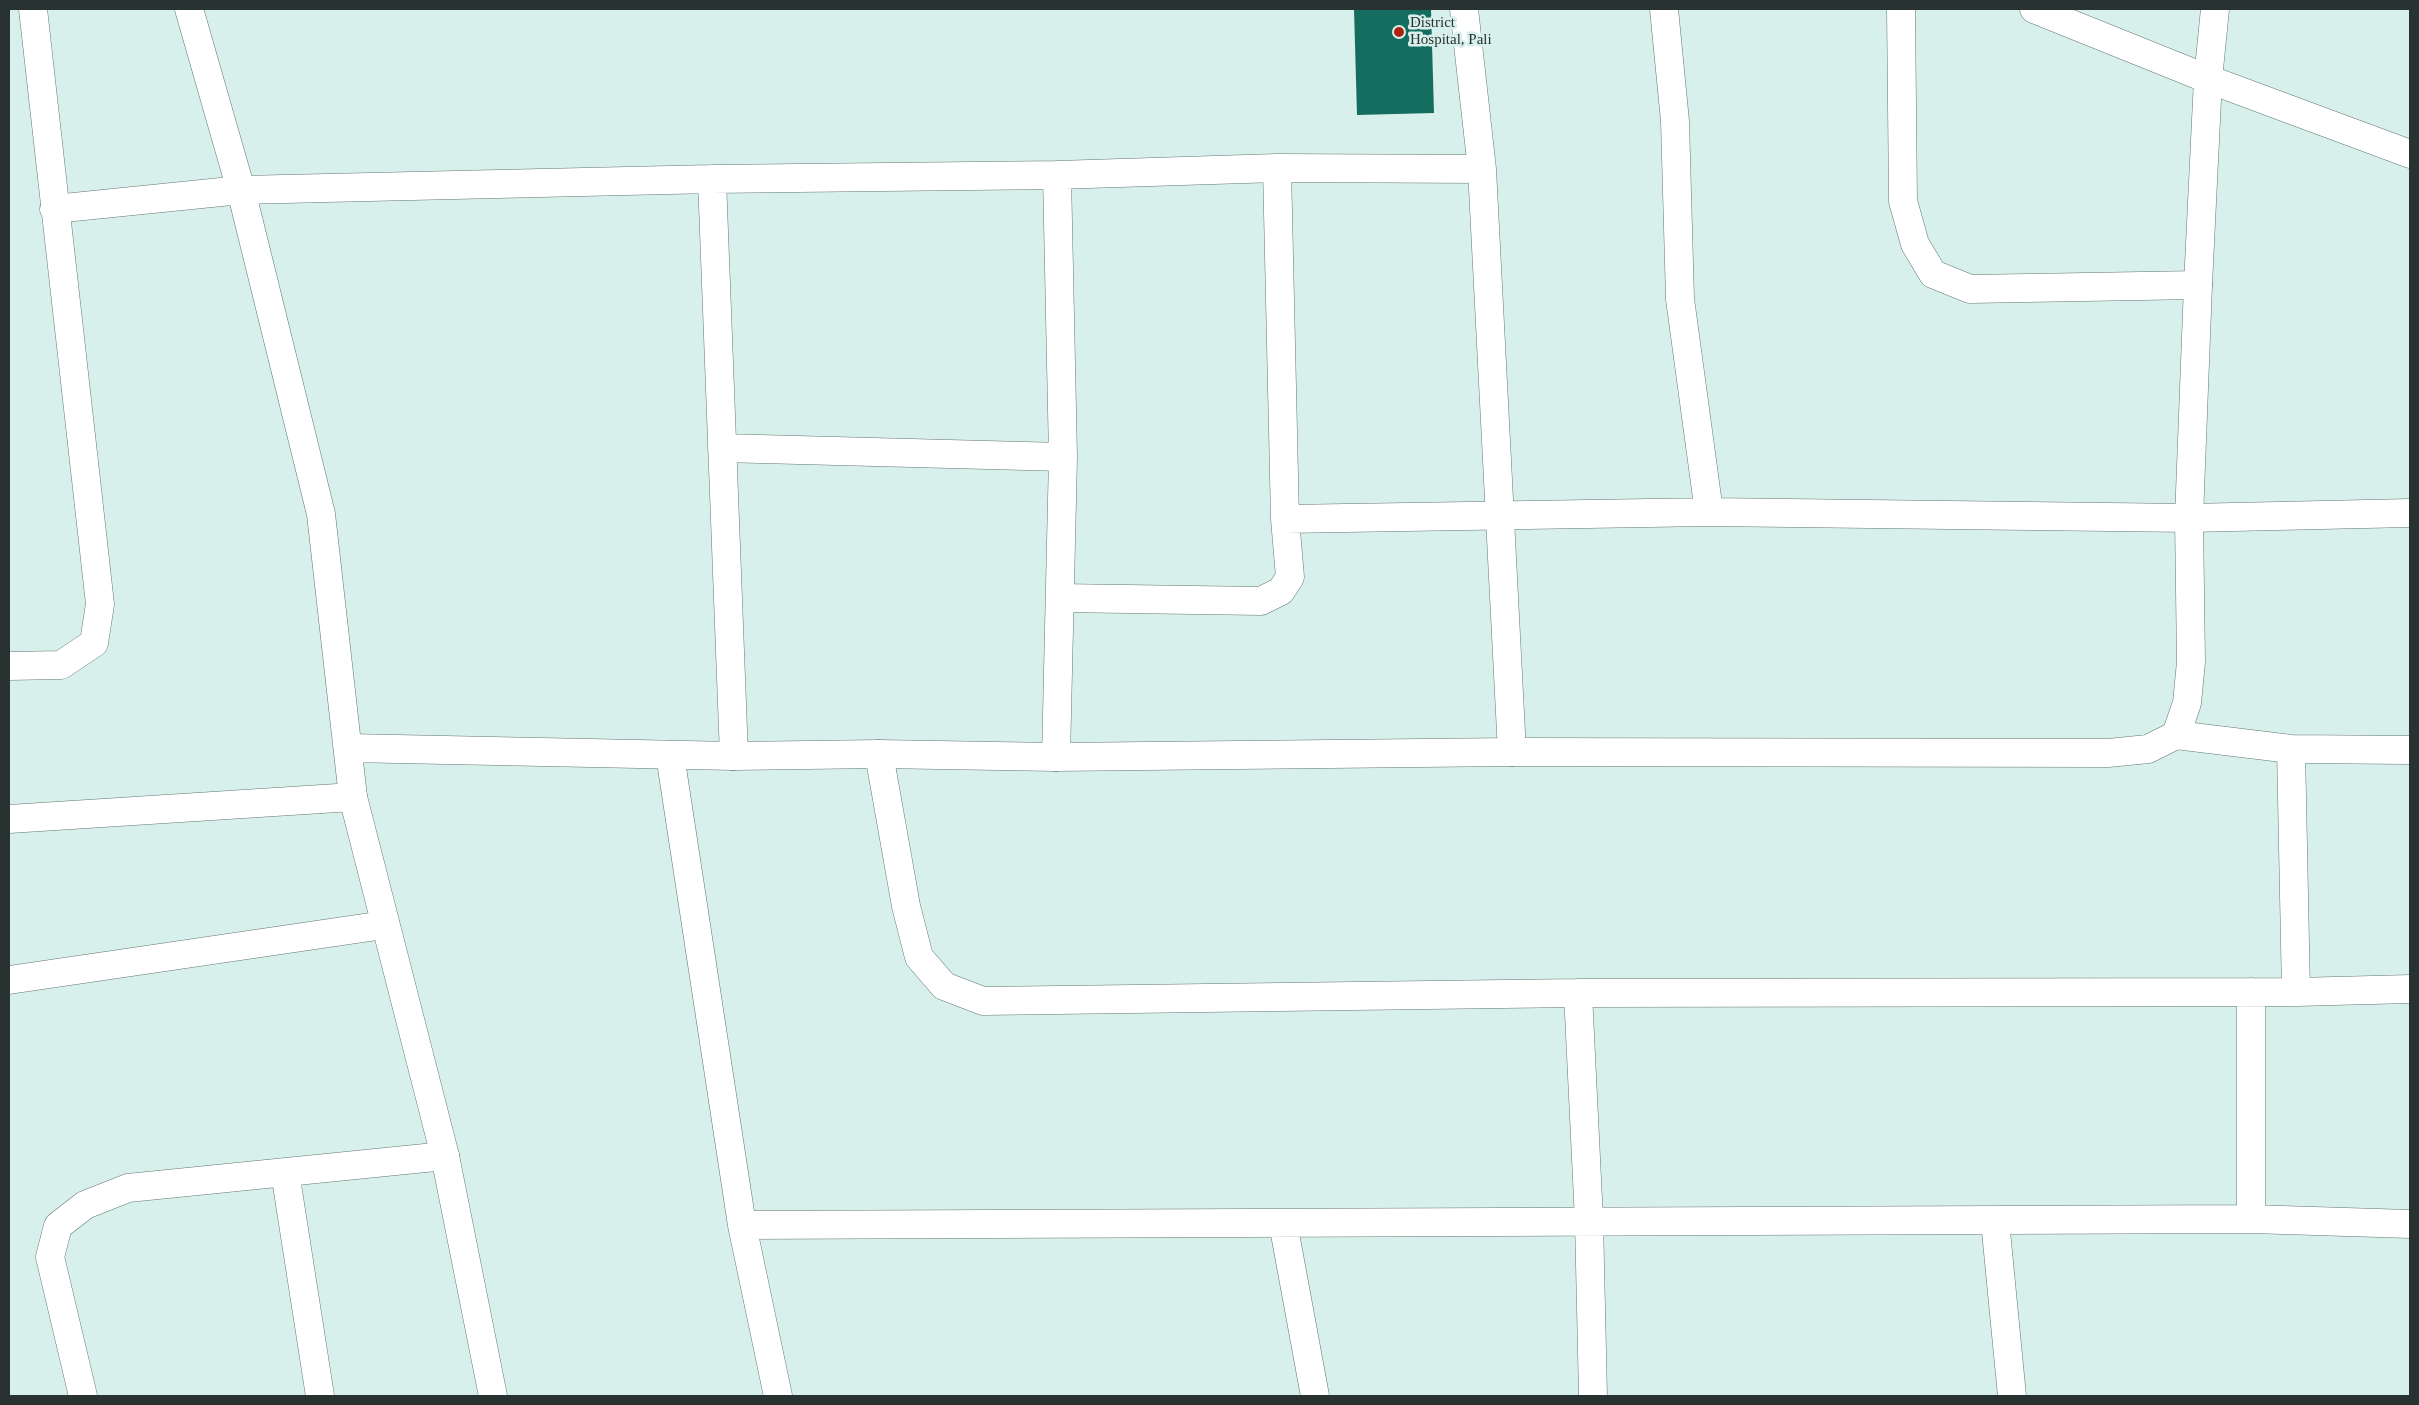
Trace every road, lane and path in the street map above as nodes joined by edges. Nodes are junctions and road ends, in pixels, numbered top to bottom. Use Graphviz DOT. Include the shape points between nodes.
graph roads {
  1 [pos="33,9"];
  2 [pos="189,9"];
  3 [pos="1464,9"];
  4 [pos="1664,9"];
  5 [pos="1901,9"];
  6 [pos="2034,9"];
  7 [pos="2215,9"];
  8 [pos="2208,79"];
  9 [pos="2410,154"];
  10 [pos="1277,168"];
  11 [pos="1482,169"];
  12 [pos="1057,175"];
  13 [pos="712,179"];
  14 [pos="241,190"];
  15 [pos="54,209"];
  16 [pos="2198,285"];
  17 [pos="722,448"];
  18 [pos="1063,457"];
  19 [pos="1709,512"];
  20 [pos="2410,513"];
  21 [pos="1499,514"];
  22 [pos="2190,518"];
  23 [pos="1285,519"];
  24 [pos="1060,598"];
  25 [pos="9,666"];
  26 [pos="2176,735"];
  27 [pos="349,748"];
  28 [pos="2290,749"];
  29 [pos="2410,750"];
  30 [pos="1512,752"];
  31 [pos="879,754"];
  32 [pos="670,755"];
  33 [pos="734,756"];
  34 [pos="1056,757"];
  35 [pos="353,797"];
  36 [pos="9,820"];
  37 [pos="384,924"];
  38 [pos="9,980"];
  39 [pos="2410,989"];
  40 [pos="2251,992"];
  41 [pos="2296,992"];
  42 [pos="1578,993"];
  43 [pos="445,1156"];
  44 [pos="285,1172"];
  45 [pos="2251,1219"];
  46 [pos="1589,1220"];
  47 [pos="1995,1221"];
  48 [pos="1282,1223"];
  49 [pos="2410,1224"];
  50 [pos="742,1225"];
  51 [pos="83,1396"];
  52 [pos="320,1396"];
  53 [pos="493,1396"];
  54 [pos="778,1396"];
  55 [pos="1315,1396"];
  56 [pos="1593,1396"];
  57 [pos="2012,1396"];
  1 -- 15 [label="street"];
  2 -- 14 [label="street"];
  3 -- 11 [label="street"];
  4 -- 19 [label="street" via="1675,120 1680,299"];
  5 -- 16 [label="street" via="1903,201 1915,244 1934,274 1970,289"];
  6 -- 8 [label="street"];
  7 -- 8 [label="street"];
  8 -- 9 [label="street"];
  8 -- 16 [label="street"];
  10 -- 11 [label="street"];
  10 -- 12 [label="street"];
  10 -- 23 [label="street"];
  11 -- 21 [label="street"];
  12 -- 13 [label="street"];
  12 -- 18 [label="street"];
  13 -- 14 [label="street"];
  13 -- 17 [label="street"];
  14 -- 15 [label="street"];
  14 -- 27 [label="street" via="321,514"];
  15 -- 25 [label="street" via="100,604 94,643 61,665"];
  16 -- 22 [label="street"];
  17 -- 18 [label="street"];
  17 -- 33 [label="street"];
  18 -- 24 [label="street"];
  19 -- 21 [label="street"];
  19 -- 22 [label="street"];
  20 -- 22 [label="street"];
  21 -- 23 [label="street"];
  21 -- 30 [label="street"];
  22 -- 26 [label="street" via="2191,662 2187,703"];
  23 -- 24 [label="street" via="1290,577 1281,591 1261,601"];
  24 -- 34 [label="street"];
  26 -- 28 [label="street"];
  26 -- 30 [label="street" via="2148,749 2108,753"];
  27 -- 32 [label="street"];
  27 -- 35 [label="street"];
  28 -- 29 [label="street"];
  28 -- 41 [label="street"];
  30 -- 34 [label="street"];
  31 -- 33 [label="street"];
  31 -- 34 [label="street"];
  31 -- 42 [label="street" via="906,906 919,958 944,986 983,1001"];
  32 -- 33 [label="street"];
  32 -- 50 [label="street"];
  35 -- 36 [label="street"];
  35 -- 37 [label="street"];
  37 -- 38 [label="street"];
  37 -- 43 [label="street"];
  39 -- 41 [label="street"];
  40 -- 41 [label="street"];
  40 -- 42 [label="street"];
  40 -- 45 [label="street"];
  42 -- 46 [label="street"];
  43 -- 44 [label="street"];
  43 -- 53 [label="street"];
  44 -- 51 [label="street" via="128,1188 85,1205 58,1226 50,1258"];
  44 -- 52 [label="street"];
  45 -- 47 [label="street"];
  45 -- 49 [label="street"];
  46 -- 47 [label="street"];
  46 -- 48 [label="street"];
  46 -- 56 [label="street"];
  47 -- 57 [label="street"];
  48 -- 50 [label="street"];
  48 -- 55 [label="street"];
  50 -- 54 [label="street"];
}
